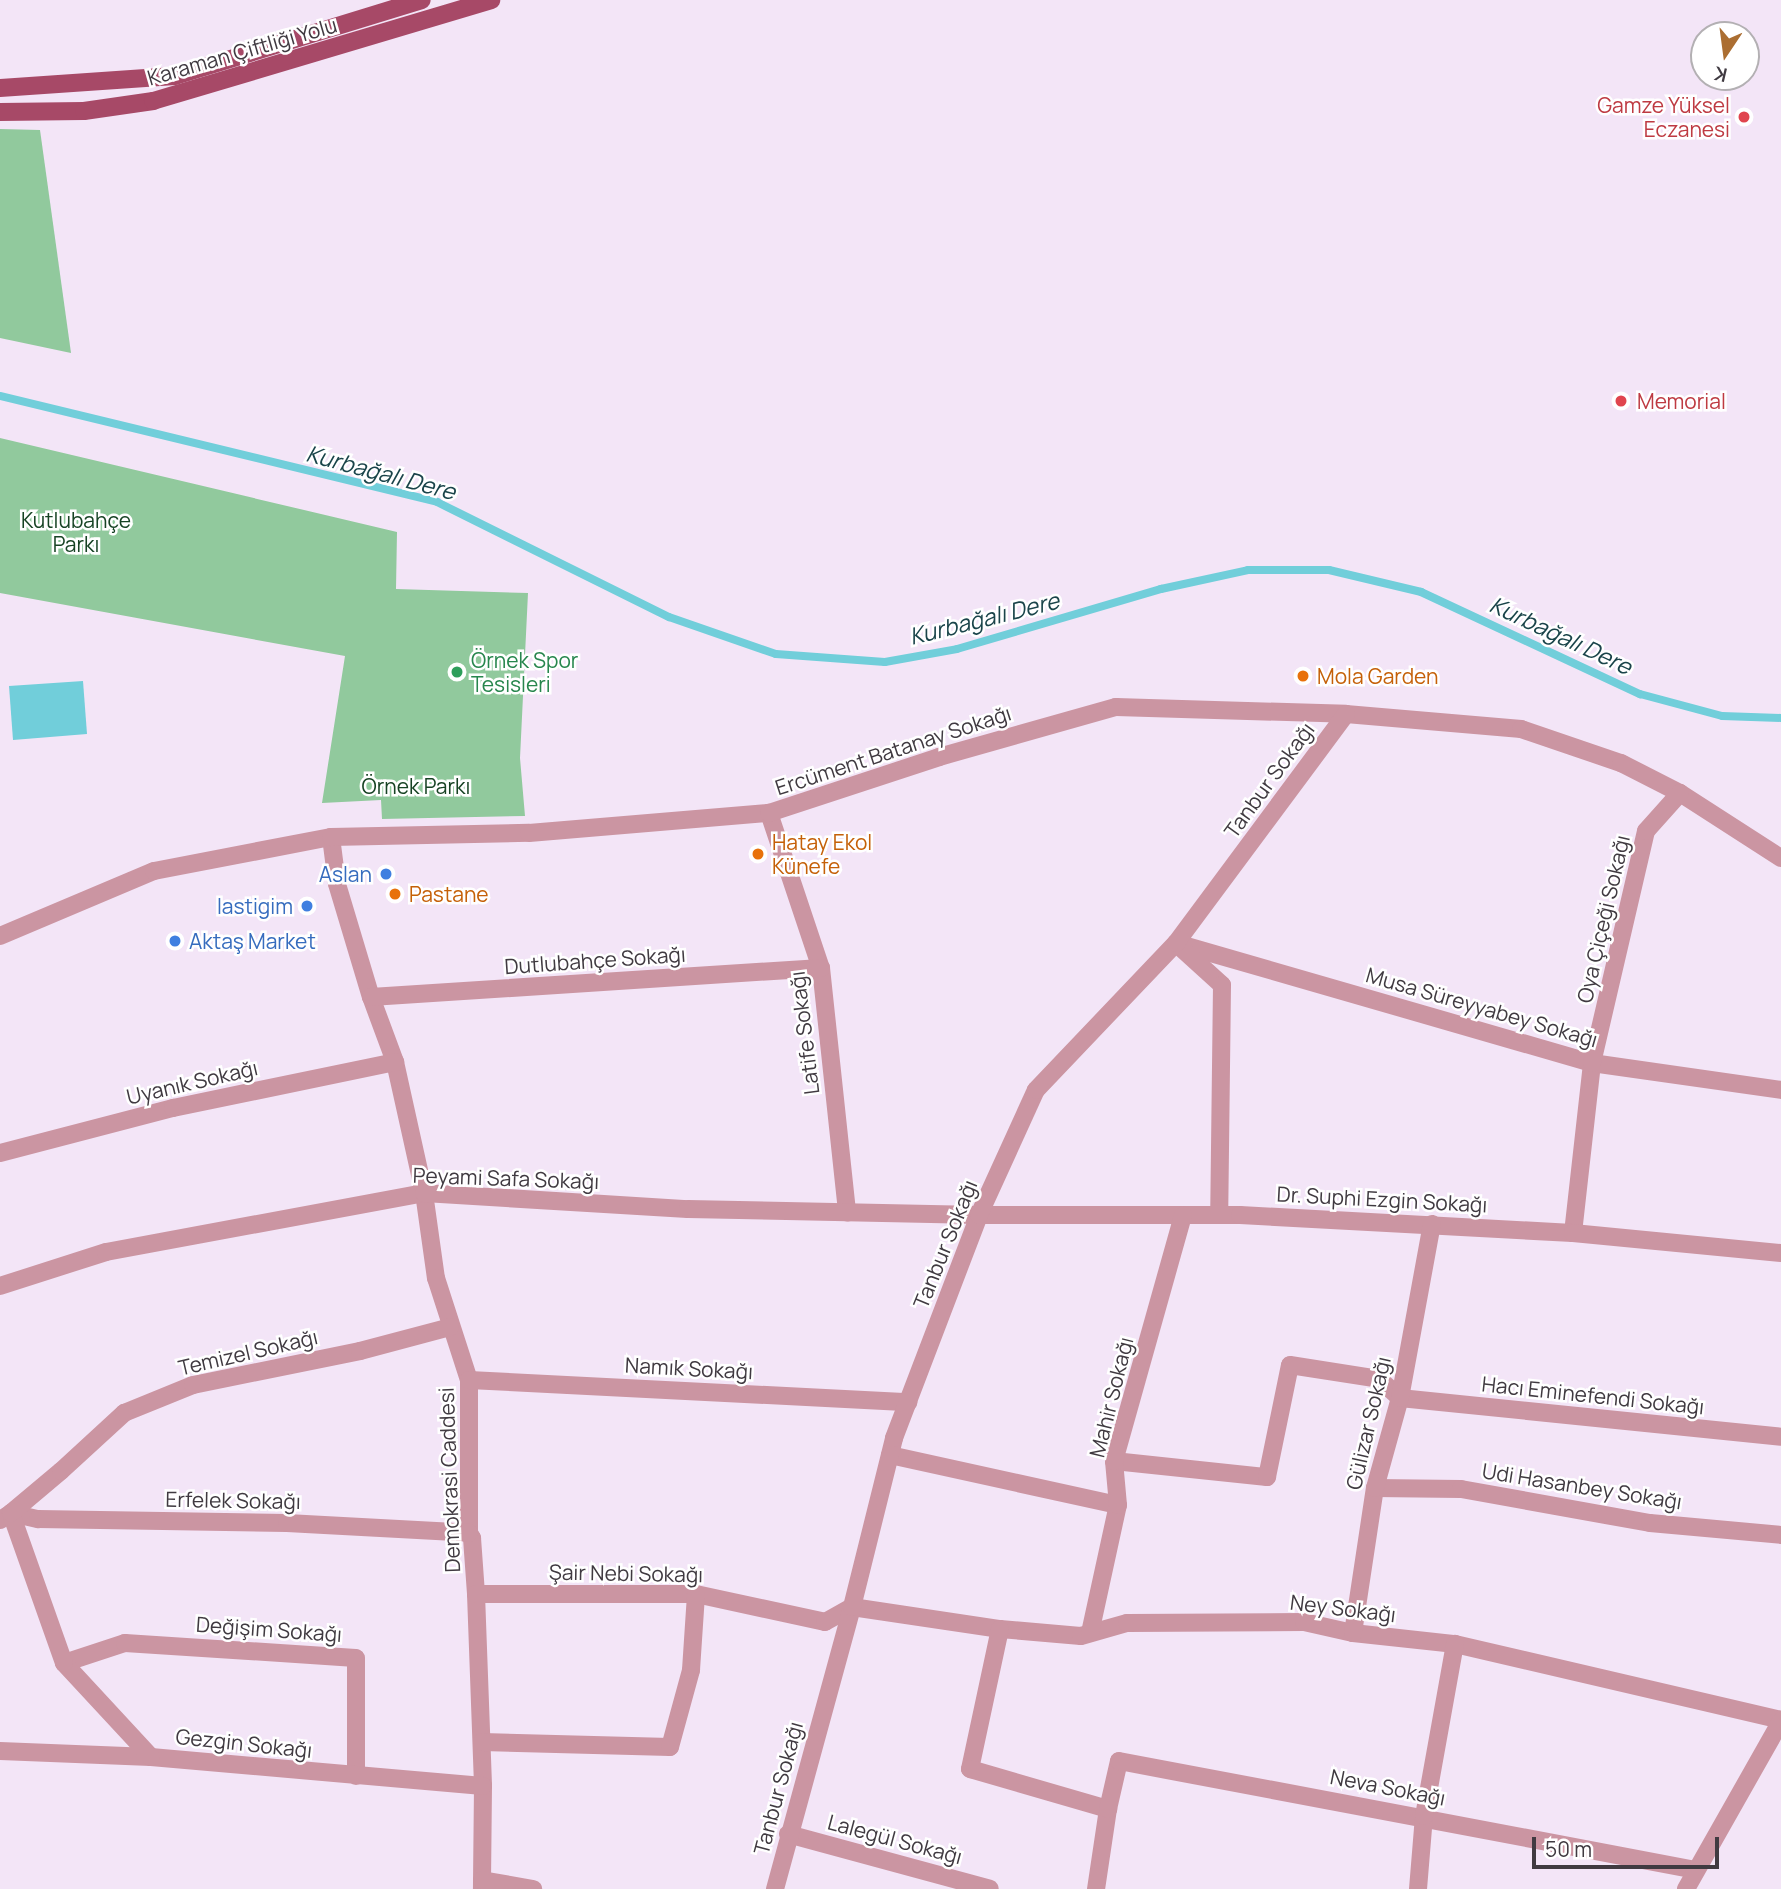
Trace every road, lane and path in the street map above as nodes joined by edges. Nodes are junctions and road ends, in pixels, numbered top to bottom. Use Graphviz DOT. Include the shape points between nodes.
graph roads {
  1 [pos="422,0"];
  2 [pos="491,0"];
  3 [pos="0,88"];
  4 [pos="0,112"];
  5 [pos="1346,714"];
  6 [pos="1680,793"];
  7 [pos="769,813"];
  8 [pos="331,837"];
  9 [pos="1781,858"];
  10 [pos="0,936"];
  11 [pos="1176,943"];
  12 [pos="821,968"];
  13 [pos="371,998"];
  14 [pos="395,1062"];
  15 [pos="1592,1063"];
  16 [pos="1781,1090"];
  17 [pos="0,1153"];
  18 [pos="424,1194"];
  19 [pos="847,1213"];
  20 [pos="979,1215"];
  21 [pos="1184,1215"];
  22 [pos="1219,1215"];
  23 [pos="1432,1224"];
  24 [pos="1573,1233"];
  25 [pos="1781,1253"];
  26 [pos="0,1286"];
  27 [pos="450,1327"];
  28 [pos="469,1380"];
  29 [pos="1400,1398"];
  30 [pos="908,1402"];
  31 [pos="1781,1437"];
  32 [pos="890,1455"];
  33 [pos="1114,1461"];
  34 [pos="1375,1488"];
  35 [pos="1118,1505"];
  36 [pos="6,1516"];
  37 [pos="469,1532"];
  38 [pos="1781,1535"];
  39 [pos="476,1594"];
  40 [pos="696,1594"];
  41 [pos="852,1607"];
  42 [pos="1000,1629"];
  43 [pos="1090,1633"];
  44 [pos="1353,1633"];
  45 [pos="1455,1644"];
  46 [pos="64,1663"];
  47 [pos="1781,1721"];
  48 [pos="482,1742"];
  49 [pos="0,1751"];
  50 [pos="151,1757"];
  51 [pos="356,1776"];
  52 [pos="483,1786"];
  53 [pos="1108,1810"];
  54 [pos="1423,1816"];
  55 [pos="788,1834"];
  56 [pos="1696,1870"];
  57 [pos="482,1884"];
  58 [pos="533,1889"];
  59 [pos="775,1889"];
  60 [pos="990,1889"];
  61 [pos="1096,1889"];
  62 [pos="1418,1889"];
  63 [pos="1686,1889"];
  1 -- 3 [label="main road" via="175,76"];
  2 -- 4 [label="main road, Karaman Çiftliği Yolu" via="153,101 84,111"];
  5 -- 6 [label="street, Ercüment Batanay Sokağı" via="1521,729 1621,762"];
  5 -- 7 [label="street, Ercüment Batanay Sokağı" via="1116,707 940,757"];
  5 -- 11 [label="street, Tanbur Sokağı"];
  6 -- 9 [label="street, Ercüment Batanay Sokağı"];
  6 -- 15 [label="street, Oya Çiçeği Sokağı" via="1646,831"];
  7 -- 8 [label="street, Ercüment Batanay Sokağı" via="529,834"];
  7 -- 12 [label="street, Latife Sokağı"];
  8 -- 10 [label="street, Ercüment Batanay Sokağı" via="155,871"];
  8 -- 13 [label="street, Demokrasi Caddesi" via="337,884"];
  11 -- 15 [label="street, Musa Süreyyabey Sokağı"];
  11 -- 20 [label="street, Tanbur Sokağı" via="1036,1090"];
  11 -- 22 [label="street" via="1222,985"];
  12 -- 13 [label="street, Dutlubahçe Sokağı"];
  12 -- 19 [label="street, Latife Sokağı"];
  13 -- 14 [label="street, Demokrasi Caddesi"];
  14 -- 17 [label="street, Uyanık Sokağı" via="173,1108"];
  14 -- 18 [label="street, Demokrasi Caddesi"];
  15 -- 16 [label="street, Musa Süreyyabey Sokağı"];
  15 -- 24 [label="street, Oya Çiçeği Sokağı"];
  18 -- 19 [label="street, Peyami Safa Sokağı"];
  18 -- 26 [label="street, Peyami Safa Sokağı" via="106,1252"];
  18 -- 27 [label="street, Demokrasi Caddesi" via="436,1278"];
  19 -- 20 [label="street, Peyami Safa Sokağı"];
  20 -- 21 [label="street, Dr. Suphi Ezgin Sokağı"];
  20 -- 30 [label="street, Tanbur Sokağı"];
  21 -- 22 [label="street, Dr. Suphi Ezgin Sokağı"];
  21 -- 33 [label="street, Mahir Sokağı"];
  22 -- 23 [label="street, Dr. Suphi Ezgin Sokağı"];
  23 -- 24 [label="street, Dr. Suphi Ezgin Sokağı"];
  23 -- 29 [label="street, Gülizar Sokağı"];
  24 -- 25 [label="street, Dr. Suphi Ezgin Sokağı"];
  27 -- 28 [label="street, Demokrasi Caddesi"];
  27 -- 36 [label="street, Temizel Sokağı" via="193,1385 124,1413"];
  28 -- 30 [label="street, Namık Sokağı"];
  28 -- 37 [label="street, Demokrasi Caddesi"];
  29 -- 31 [label="street, Hacı Eminefendi Sokağı"];
  29 -- 33 [label="street" via="1379,1379 1290,1365 1267,1477"];
  29 -- 34 [label="street, Gülizar Sokağı"];
  30 -- 32 [label="street, Tanbur Sokağı"];
  32 -- 35 [label="street"];
  32 -- 41 [label="street, Tanbur Sokağı"];
  33 -- 35 [label="street, Mahir Sokağı"];
  34 -- 38 [label="street, Udi Hasanbey Sokağı" via="1461,1489 1650,1523"];
  34 -- 44 [label="street, Gülizar Sokağı"];
  35 -- 43 [label="street, Mahir Sokağı"];
  36 -- 37 [label="street, Erfelek Sokağı"];
  36 -- 46 [label="street"];
  37 -- 39 [label="street, Demokrasi Caddesi"];
  39 -- 40 [label="street, Şair Nebi Sokağı"];
  39 -- 48 [label="street, Demokrasi Caddesi"];
  40 -- 41 [label="street, Şair Nebi Sokağı" via="825,1622"];
  40 -- 48 [label="street" via="691,1670 670,1747"];
  41 -- 42 [label="street, Ney Sokağı"];
  41 -- 55 [label="street, Tanbur Sokağı"];
  42 -- 43 [label="street, Ney Sokağı"];
  42 -- 53 [label="street" via="970,1769"];
  43 -- 44 [label="street, Ney Sokağı" via="1127,1623 1304,1622"];
  44 -- 45 [label="street, Ney Sokağı"];
  45 -- 47 [label="street, Ney Sokağı"];
  45 -- 54 [label="street"];
  46 -- 50 [label="street"];
  46 -- 51 [label="street, Değişim Sokağı" via="125,1643 356,1658"];
  47 -- 56 [label="street"];
  48 -- 52 [label="street, Demokrasi Caddesi"];
  49 -- 50 [label="street, Gezgin Sokağı"];
  50 -- 51 [label="street, Gezgin Sokağı"];
  51 -- 52 [label="street, Gezgin Sokağı"];
  52 -- 57 [label="street, Demokrasi Caddesi"];
  53 -- 54 [label="street, Neva Sokağı" via="1119,1761"];
  53 -- 61 [label="street"];
  54 -- 56 [label="street, Neva Sokağı"];
  54 -- 62 [label="street"];
  55 -- 59 [label="street, Tanbur Sokağı"];
  55 -- 60 [label="street, Lalegül Sokağı"];
  56 -- 63 [label="street"];
  57 -- 58 [label="street"];
}
